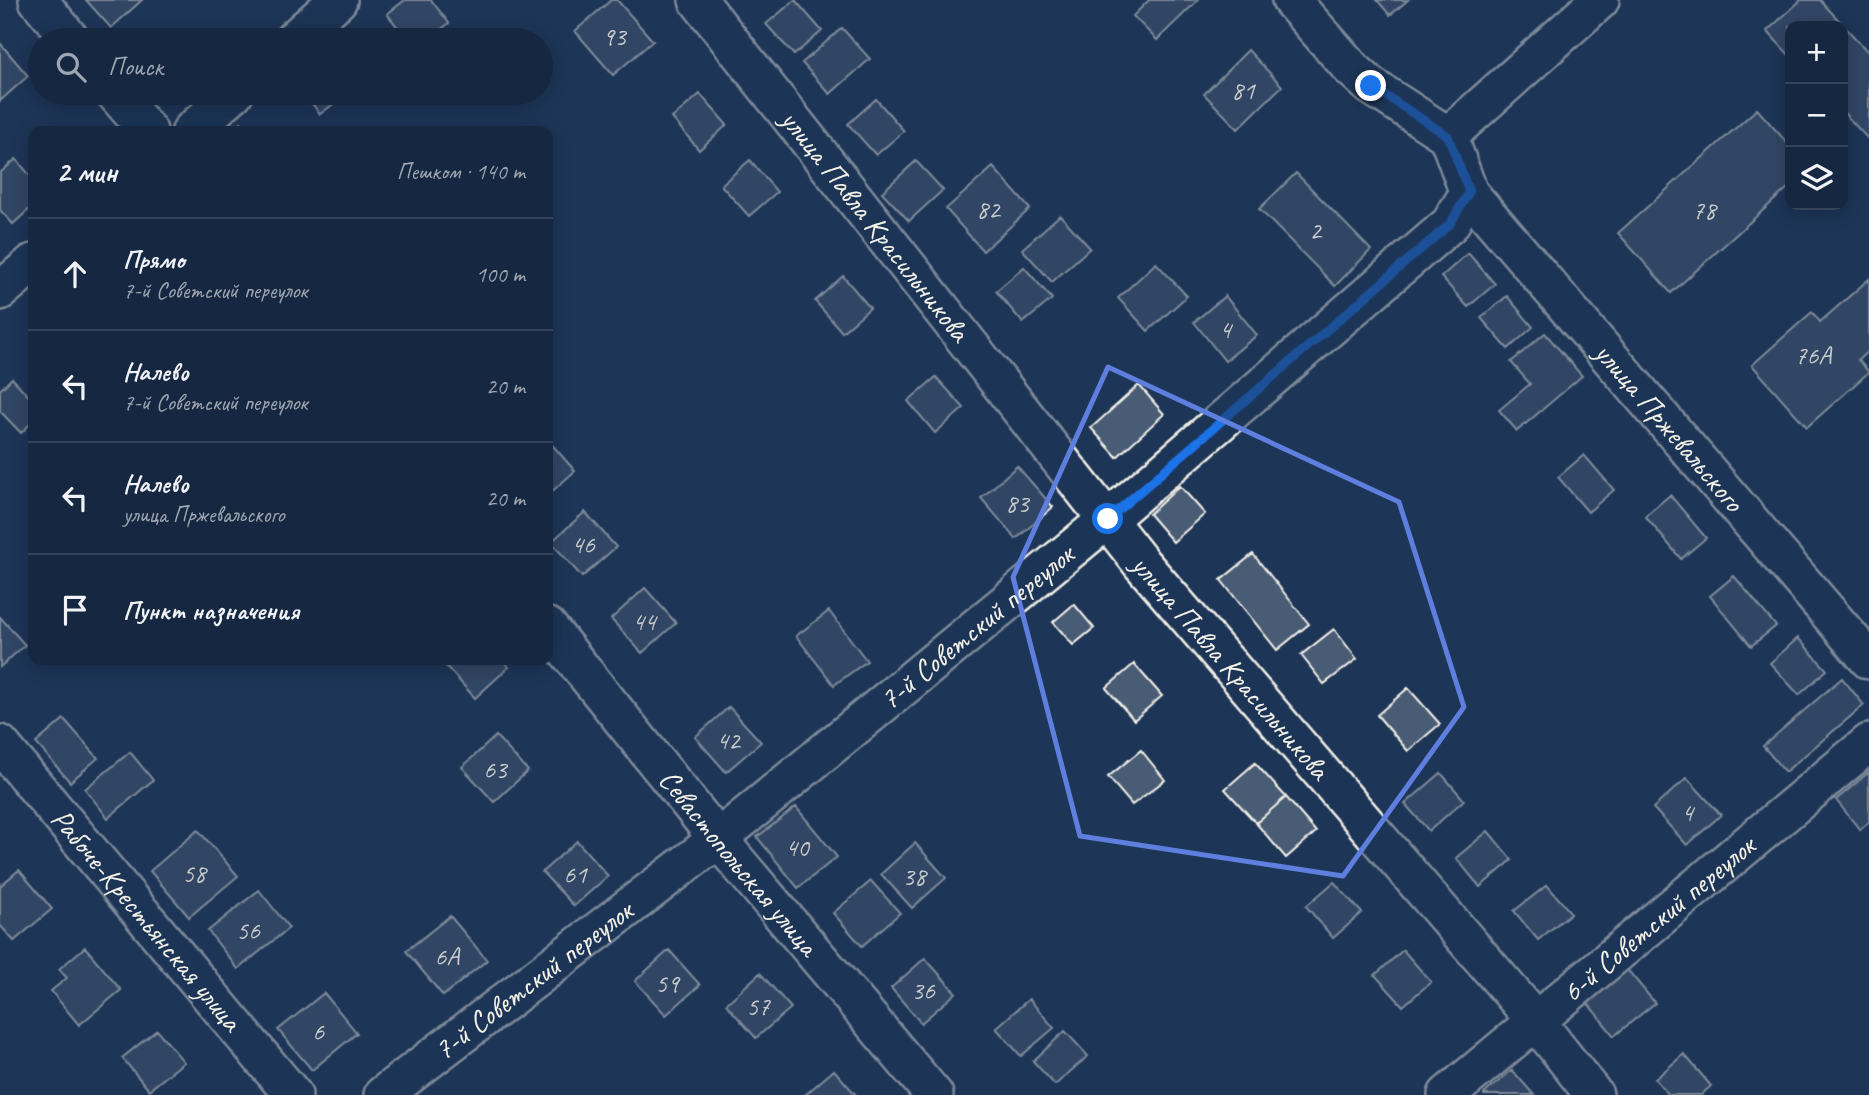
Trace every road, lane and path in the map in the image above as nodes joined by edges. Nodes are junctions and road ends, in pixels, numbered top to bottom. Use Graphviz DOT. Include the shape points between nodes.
graph roads {
  1 [pos="38,0"];
  2 [pos="338,0"];
  3 [pos="698,0"];
  4 [pos="1291,0"];
  5 [pos="1600,0"];
  6 [pos="61,28"];
  7 [pos="306,28"];
  8 [pos="126,105"];
  9 [pos="220,105"];
  10 [pos="144,126"];
  11 [pos="197,126"];
  12 [pos="1448,136"];
  13 [pos="1469,192"];
  14 [pos="28,267"];
  15 [pos="0,291"];
  16 [pos="1108,519"];
  17 [pos="553,633"];
  18 [pos="1869,660"];
  19 [pos="1869,743"];
  20 [pos="0,744"];
  21 [pos="718,839"];
  22 [pos="1536,1021"];
  23 [pos="293,1095"];
  24 [pos="383,1095"];
  25 [pos="934,1095"];
  26 [pos="1447,1095"];
  27 [pos="1594,1095"];
  1 -- 6 [label="street"];
  2 -- 7 [label="street"];
  3 -- 16 [label="street, улица Павла Красильникова"];
  4 -- 12 [label="street" via="1350,68"];
  5 -- 12 [label="street"];
  8 -- 10 [label="street"];
  9 -- 11 [label="street"];
  12 -- 13 [label="street"];
  13 -- 16 [label="street, 7-й Советский переулок" via="1450,224"];
  13 -- 18 [label="street, улица Пржевальского"];
  14 -- 15 [label="street"];
  16 -- 21 [label="street, 7-й Советский переулок"];
  16 -- 22 [label="street, улица Павла Красильникова"];
  17 -- 21 [label="street, Севастопольская улица"];
  19 -- 22 [label="street, 6-й Советский переулок"];
  20 -- 23 [label="street, Рабоче-Крестьянская улица"];
  21 -- 24 [label="street, 7-й Советский переулок"];
  21 -- 25 [label="street, Севастопольская улица"];
  22 -- 26 [label="street, 6-й Советский переулок"];
  22 -- 27 [label="street, улица Павла Красильникова"];
}
